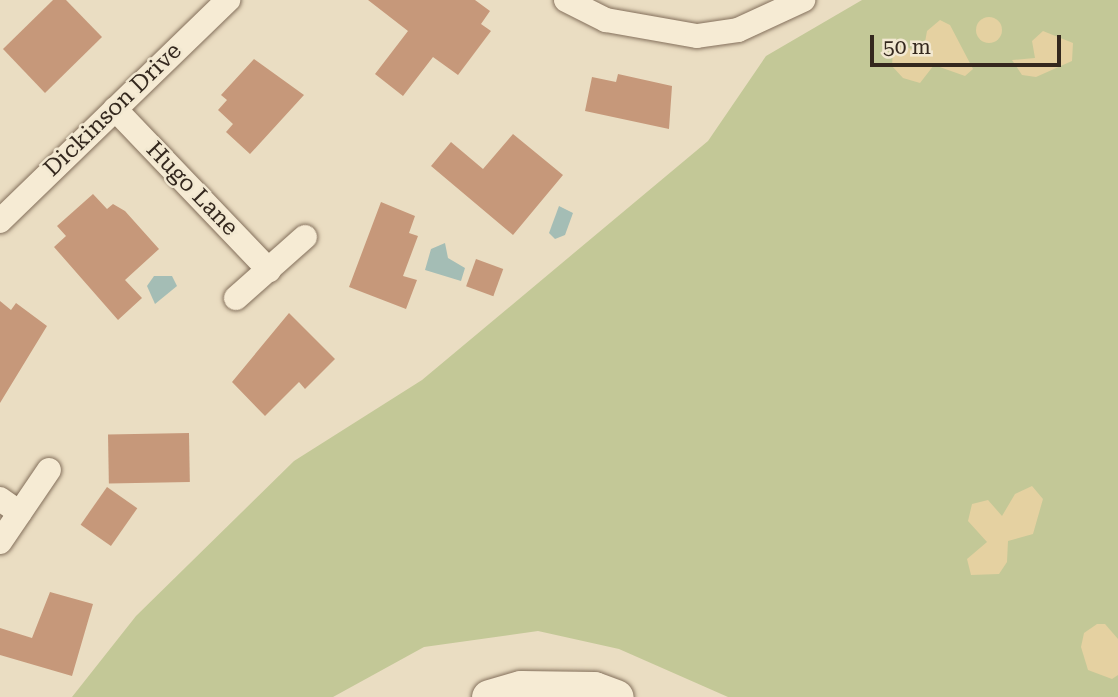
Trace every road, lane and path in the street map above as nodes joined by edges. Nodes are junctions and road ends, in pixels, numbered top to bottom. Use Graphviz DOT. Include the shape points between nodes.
graph roads {
  1 [pos="228,0"];
  2 [pos="566,0"];
  3 [pos="803,0"];
  4 [pos="115,109"];
  5 [pos="0,221"];
  6 [pos="305,237"];
  7 [pos="269,270"];
  8 [pos="236,298"];
  9 [pos="49,470"];
  10 [pos="10,506"];
  11 [pos="0,542"];
  12 [pos="489,697"];
  13 [pos="616,697"];
  1 -- 4 [label="street, Dickinson Drive"];
  2 -- 3 [label="street" via="606,20 698,36 738,30"];
  4 -- 5 [label="street, Dickinson Drive"];
  4 -- 7 [label="street, Hugo Lane"];
  6 -- 7 [label="street"];
  7 -- 8 [label="street"];
  9 -- 10 [label="street"];
  10 -- 11 [label="street"];
  12 -- 13 [label="street" via="521,688 594,689"];
}
